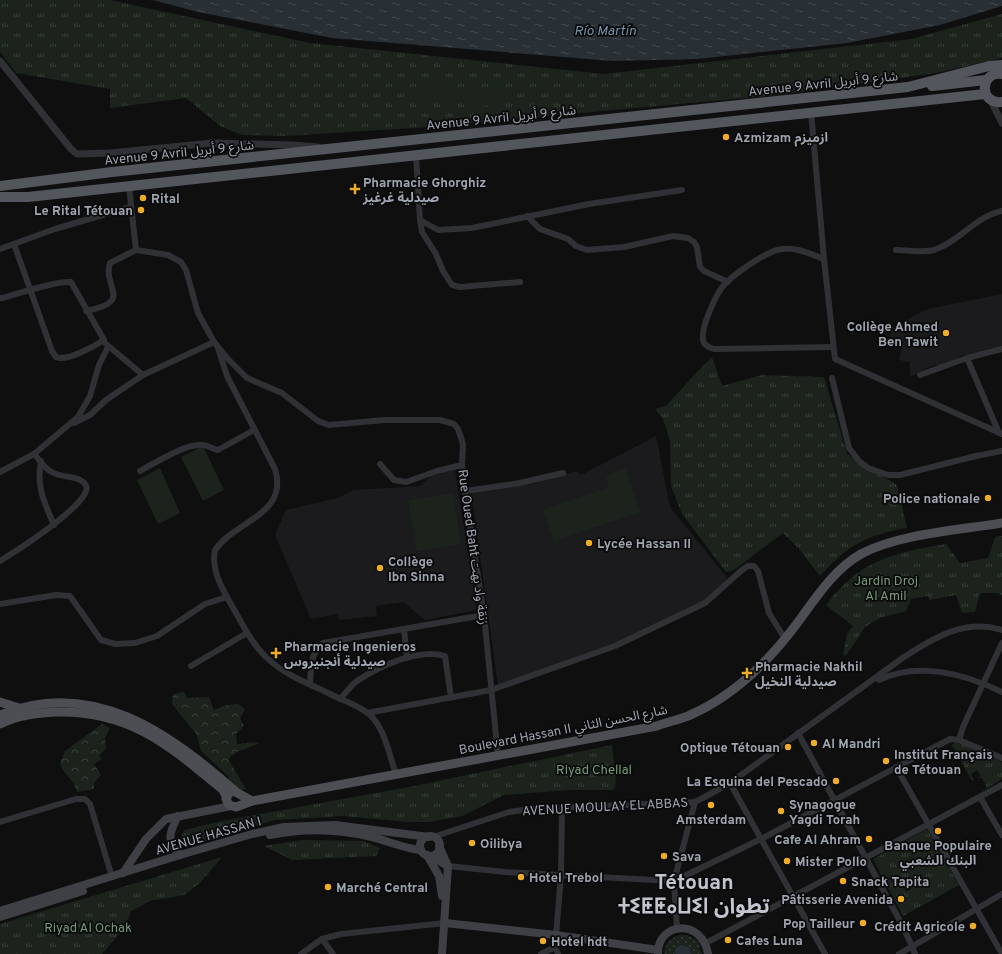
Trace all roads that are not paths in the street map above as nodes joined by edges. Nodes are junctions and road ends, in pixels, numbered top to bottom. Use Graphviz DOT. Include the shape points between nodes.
graph roads {
  1 [pos="0,61"];
  2 [pos="1002,65"];
  3 [pos="1002,74"];
  4 [pos="986,80"];
  5 [pos="908,87"];
  6 [pos="988,98"];
  7 [pos="1002,102"];
  8 [pos="811,112"];
  9 [pos="1002,123"];
  10 [pos="328,149"];
  11 [pos="416,154"];
  12 [pos="0,185"];
  13 [pos="129,186"];
  14 [pos="682,190"];
  15 [pos="0,197"];
  16 [pos="28,197"];
  17 [pos="0,204"];
  18 [pos="130,207"];
  19 [pos="1002,211"];
  20 [pos="528,216"];
  21 [pos="420,220"];
  22 [pos="14,244"];
  23 [pos="0,249"];
  24 [pos="136,250"];
  25 [pos="896,250"];
  26 [pos="824,259"];
  27 [pos="520,282"];
  28 [pos="728,282"];
  29 [pos="31,290"];
  30 [pos="0,298"];
  31 [pos="86,311"];
  32 [pos="104,340"];
  33 [pos="216,344"];
  34 [pos="108,347"];
  35 [pos="833,347"];
  36 [pos="1002,349"];
  37 [pos="967,358"];
  38 [pos="143,375"];
  39 [pos="920,375"];
  40 [pos="832,378"];
  41 [pos="70,425"];
  42 [pos="254,430"];
  43 [pos="1001,433"];
  44 [pos="1002,451"];
  45 [pos="34,454"];
  46 [pos="41,461"];
  47 [pos="380,464"];
  48 [pos="462,465"];
  49 [pos="140,471"];
  50 [pos="0,472"];
  51 [pos="563,473"];
  52 [pos="465,491"];
  53 [pos="1002,523"];
  54 [pos="54,524"];
  55 [pos="0,561"];
  56 [pos="227,597"];
  57 [pos="0,604"];
  58 [pos="484,615"];
  59 [pos="404,629"];
  60 [pos="1002,630"];
  61 [pos="247,633"];
  62 [pos="784,639"];
  63 [pos="1002,643"];
  64 [pos="406,658"];
  65 [pos="191,666"];
  66 [pos="983,683"];
  67 [pos="310,684"];
  68 [pos="866,686"];
  69 [pos="491,690"];
  70 [pos="1002,692"];
  71 [pos="451,697"];
  72 [pos="340,699"];
  73 [pos="0,702"];
  74 [pos="20,708"];
  75 [pos="367,713"];
  76 [pos="0,715"];
  77 [pos="0,724"];
  78 [pos="798,733"];
  79 [pos="959,740"];
  80 [pos="498,756"];
  81 [pos="1002,758"];
  82 [pos="896,767"];
  83 [pos="396,774"];
  84 [pos="730,783"];
  85 [pos="1002,785"];
  86 [pos="237,793"];
  87 [pos="980,797"];
  88 [pos="834,800"];
  89 [pos="252,801"];
  90 [pos="230,802"];
  91 [pos="695,802"];
  92 [pos="562,806"];
  93 [pos="178,816"];
  94 [pos="0,822"];
  95 [pos="928,825"];
  96 [pos="1002,835"];
  97 [pos="431,837"];
  98 [pos="761,839"];
  99 [pos="439,846"];
  100 [pos="421,850"];
  101 [pos="180,855"];
  102 [pos="429,856"];
  103 [pos="866,858"];
  104 [pos="448,866"];
  105 [pos="123,873"];
  106 [pos="561,875"];
  107 [pos="112,877"];
  108 [pos="674,881"];
  109 [pos="1002,894"];
  110 [pos="793,896"];
  111 [pos="445,908"];
  112 [pos="976,910"];
  113 [pos="0,912"];
  114 [pos="445,923"];
  115 [pos="677,929"];
  116 [pos="556,935"];
  117 [pos="322,939"];
  118 [pos="706,943"];
  119 [pos="912,946"];
  120 [pos="555,947"];
  121 [pos="658,952"];
  122 [pos="440,953"];
  123 [pos="301,954"];
  124 [pos="333,954"];
  125 [pos="541,954"];
  126 [pos="558,954"];
  127 [pos="708,954"];
  128 [pos="825,954"];
  129 [pos="898,954"];
  130 [pos="914,954"];
  131 [pos="1002,954"];
  1 -- 10 [label="street" via="77,154 212,143 293,145"];
  2 -- 5 [label="highway, Avenue 9 Avril شارع 9 أبريل"];
  3 -- 4 [label="highway" via="992,74"];
  4 -- 5 [label="highway"];
  4 -- 6 [label="highway" via="984,90"];
  5 -- 10 [label="highway, Avenue 9 Avril شارع 9 أبريل"];
  6 -- 7 [label="highway"];
  6 -- 8 [label="highway"];
  6 -- 9 [label="street"];
  8 -- 11 [label="highway"];
  8 -- 26 [label="street"];
  10 -- 12 [label="highway, Avenue 9 Avril شارع 9 أبريل"];
  11 -- 13 [label="highway"];
  11 -- 21 [label="street"];
  13 -- 16 [label="highway"];
  13 -- 18 [label="street"];
  14 -- 20 [label="street"];
  15 -- 16 [label="highway"];
  16 -- 17 [label="highway"];
  18 -- 22 [label="street"];
  18 -- 24 [label="street"];
  19 -- 25 [label="street" via="987,216 933,250"];
  20 -- 21 [label="street" via="452,230 438,230"];
  20 -- 28 [label="street" via="540,229 568,239 576,246 587,250 624,247 673,236 688,238 697,247 700,267 704,272"];
  21 -- 27 [label="street" via="422,232 452,285 460,287"];
  22 -- 23 [label="street"];
  22 -- 29 [label="street"];
  24 -- 31 [label="street" via="110,264 108,269 115,294 113,299 98,309"];
  24 -- 33 [label="street, Rue Oued Baht زنقة واد بهت" via="168,255 181,262 186,270 198,313"];
  26 -- 28 [label="street" via="798,250 781,249 756,261"];
  26 -- 35 [label="street"];
  28 -- 35 [label="street" via="718,293 704,330 703,341 706,345 714,349"];
  29 -- 30 [label="street"];
  29 -- 31 [label="street" via="71,282"];
  29 -- 32 [label="street" via="56,357 62,359 82,352"];
  31 -- 32 [label="street"];
  32 -- 34 [label="street"];
  33 -- 38 [label="street"];
  33 -- 42 [label="street" via="227,376"];
  33 -- 48 [label="street, Rue Oued Baht زنقة واد بهت" via="247,378 282,393 318,421 329,424 440,420 454,424 462,435"];
  34 -- 38 [label="street"];
  34 -- 41 [label="street" via="85,405"];
  35 -- 43 [label="street" via="835,359"];
  36 -- 37 [label="street"];
  37 -- 39 [label="street"];
  37 -- 43 [label="street"];
  38 -- 41 [label="street" via="106,400 90,415"];
  40 -- 44 [label="street" via="849,448 868,468 888,475 900,475"];
  41 -- 45 [label="street"];
  42 -- 49 [label="street" via="218,450 203,445 190,447"];
  42 -- 56 [label="street" via="275,469 278,489 265,510 228,535 215,550 215,572"];
  45 -- 46 [label="street"];
  45 -- 50 [label="street"];
  46 -- 54 [label="street" via="39,485"];
  46 -- 54 [label="street" via="52,473 77,479 87,486 81,500"];
  47 -- 48 [label="street" via="394,480 406,482"];
  48 -- 52 [label="street, Rue Oued Baht زنقة واد بهت"];
  51 -- 52 [label="street" via="520,483"];
  52 -- 58 [label="street, Rue Oued Baht زنقة واد بهت"];
  53 -- 62 [label="main road, Boulevard Hassan II شارع الحسن الثاني" via="893,542 860,555 828,582"];
  54 -- 55 [label="street"];
  56 -- 57 [label="street" via="205,604 147,641 126,644 110,644 101,640 70,596 56,594"];
  56 -- 61 [label="street"];
  58 -- 59 [label="street"];
  58 -- 69 [label="street, Rue Oued Baht زنقة واد بهت"];
  59 -- 64 [label="street"];
  59 -- 67 [label="street" via="323,643 318,646 313,656"];
  60 -- 68 [label="street" via="979,626 947,632 904,657"];
  61 -- 65 [label="street"];
  61 -- 67 [label="street" via="275,665"];
  62 -- 69 [label="street" via="769,613 758,571 754,566 748,566 694,609 615,646"];
  62 -- 80 [label="main road, Boulevard Hassan II شارع الحسن الثاني" via="756,669 727,694 688,716 657,726"];
  63 -- 66 [label="street"];
  64 -- 71 [label="street" via="437,654 445,656"];
  64 -- 72 [label="street" via="380,668 356,682"];
  66 -- 68 [label="street" via="952,674 922,671 895,673"];
  66 -- 70 [label="street"];
  66 -- 79 [label="street"];
  67 -- 72 [label="street"];
  68 -- 78 [label="street, AVENUE MOULAY EL ABBAS"];
  69 -- 71 [label="street"];
  69 -- 80 [label="street, Rue Oued Baht زنقة واد بهت"];
  71 -- 75 [label="street"];
  72 -- 75 [label="street"];
  73 -- 74 [label="main road"];
  74 -- 76 [label="main road"];
  74 -- 86 [label="main road" via="66,703 119,712 180,746"];
  75 -- 83 [label="street" via="380,730"];
  77 -- 90 [label="main road" via="20,716 40,713 71,712 114,718 152,735 174,750 223,790"];
  78 -- 84 [label="street, AVENUE MOULAY EL ABBAS"];
  78 -- 88 [label="street"];
  79 -- 81 [label="street"];
  79 -- 82 [label="street" via="942,743"];
  80 -- 83 [label="main road, Boulevard Hassan II شارع الحسن الثاني"];
  82 -- 88 [label="street"];
  82 -- 95 [label="street"];
  83 -- 89 [label="main road, Boulevard Hassan II شارع الحسن الثاني"];
  84 -- 91 [label="street, AVENUE MOULAY EL ABBAS"];
  84 -- 98 [label="street"];
  85 -- 87 [label="street"];
  86 -- 89 [label="main road"];
  86 -- 90 [label="main road" via="231,791"];
  86 -- 90 [label="main road" via="242,798"];
  87 -- 95 [label="street"];
  87 -- 96 [label="street"];
  88 -- 98 [label="street"];
  88 -- 103 [label="street"];
  89 -- 90 [label="main road, Boulevard Hassan II شارع الحسن الثاني"];
  90 -- 93 [label="main road, Boulevard Hassan II شارع الحسن الثاني" via="214,810"];
  91 -- 92 [label="street, AVENUE MOULAY EL ABBAS"];
  91 -- 108 [label="street"];
  92 -- 97 [label="street, AVENUE MOULAY EL ABBAS" via="509,812"];
  92 -- 106 [label="street"];
  93 -- 101 [label="main road" via="172,827 170,839 172,846"];
  93 -- 105 [label="main road, Boulevard Hassan II شارع الحسن الثاني" via="159,824"];
  94 -- 107 [label="street" via="85,799 90,804"];
  95 -- 103 [label="street"];
  95 -- 112 [label="street"];
  97 -- 99 [label="main road" via="438,840"];
  97 -- 100 [label="main road" via="422,840"];
  97 -- 101 [label="main road, AVENUE HASSAN I" via="335,825 284,827"];
  98 -- 108 [label="street"];
  98 -- 110 [label="street"];
  99 -- 102 [label="main road" via="438,851"];
  99 -- 104 [label="main road"];
  100 -- 102 [label="main road"];
  100 -- 113 [label="main road, AVENUE HASSAN I" via="350,833 286,832 216,849"];
  101 -- 105 [label="main road, AVENUE HASSAN I"];
  102 -- 104 [label="main road"];
  102 -- 111 [label="main road" via="439,876"];
  103 -- 110 [label="street"];
  103 -- 119 [label="street"];
  104 -- 106 [label="street"];
  104 -- 111 [label="main road"];
  105 -- 107 [label="main road, AVENUE HASSAN I"];
  106 -- 108 [label="street"];
  106 -- 116 [label="street"];
  107 -- 113 [label="main road, AVENUE HASSAN I"];
  108 -- 115 [label="street"];
  109 -- 112 [label="street"];
  110 -- 118 [label="street"];
  110 -- 128 [label="street"];
  111 -- 114 [label="main road"];
  112 -- 119 [label="street"];
  112 -- 131 [label="street"];
  114 -- 116 [label="main road"];
  114 -- 117 [label="street" via="376,929"];
  114 -- 122 [label="main road"];
  115 -- 118 [label="main road" via="692,930"];
  115 -- 121 [label="main road" via="664,937"];
  116 -- 120 [label="street"];
  116 -- 121 [label="main road"];
  117 -- 123 [label="street"];
  117 -- 124 [label="street"];
  118 -- 127 [label="main road"];
  119 -- 129 [label="street"];
  119 -- 130 [label="street"];
  120 -- 125 [label="street"];
  120 -- 126 [label="street"];
}
